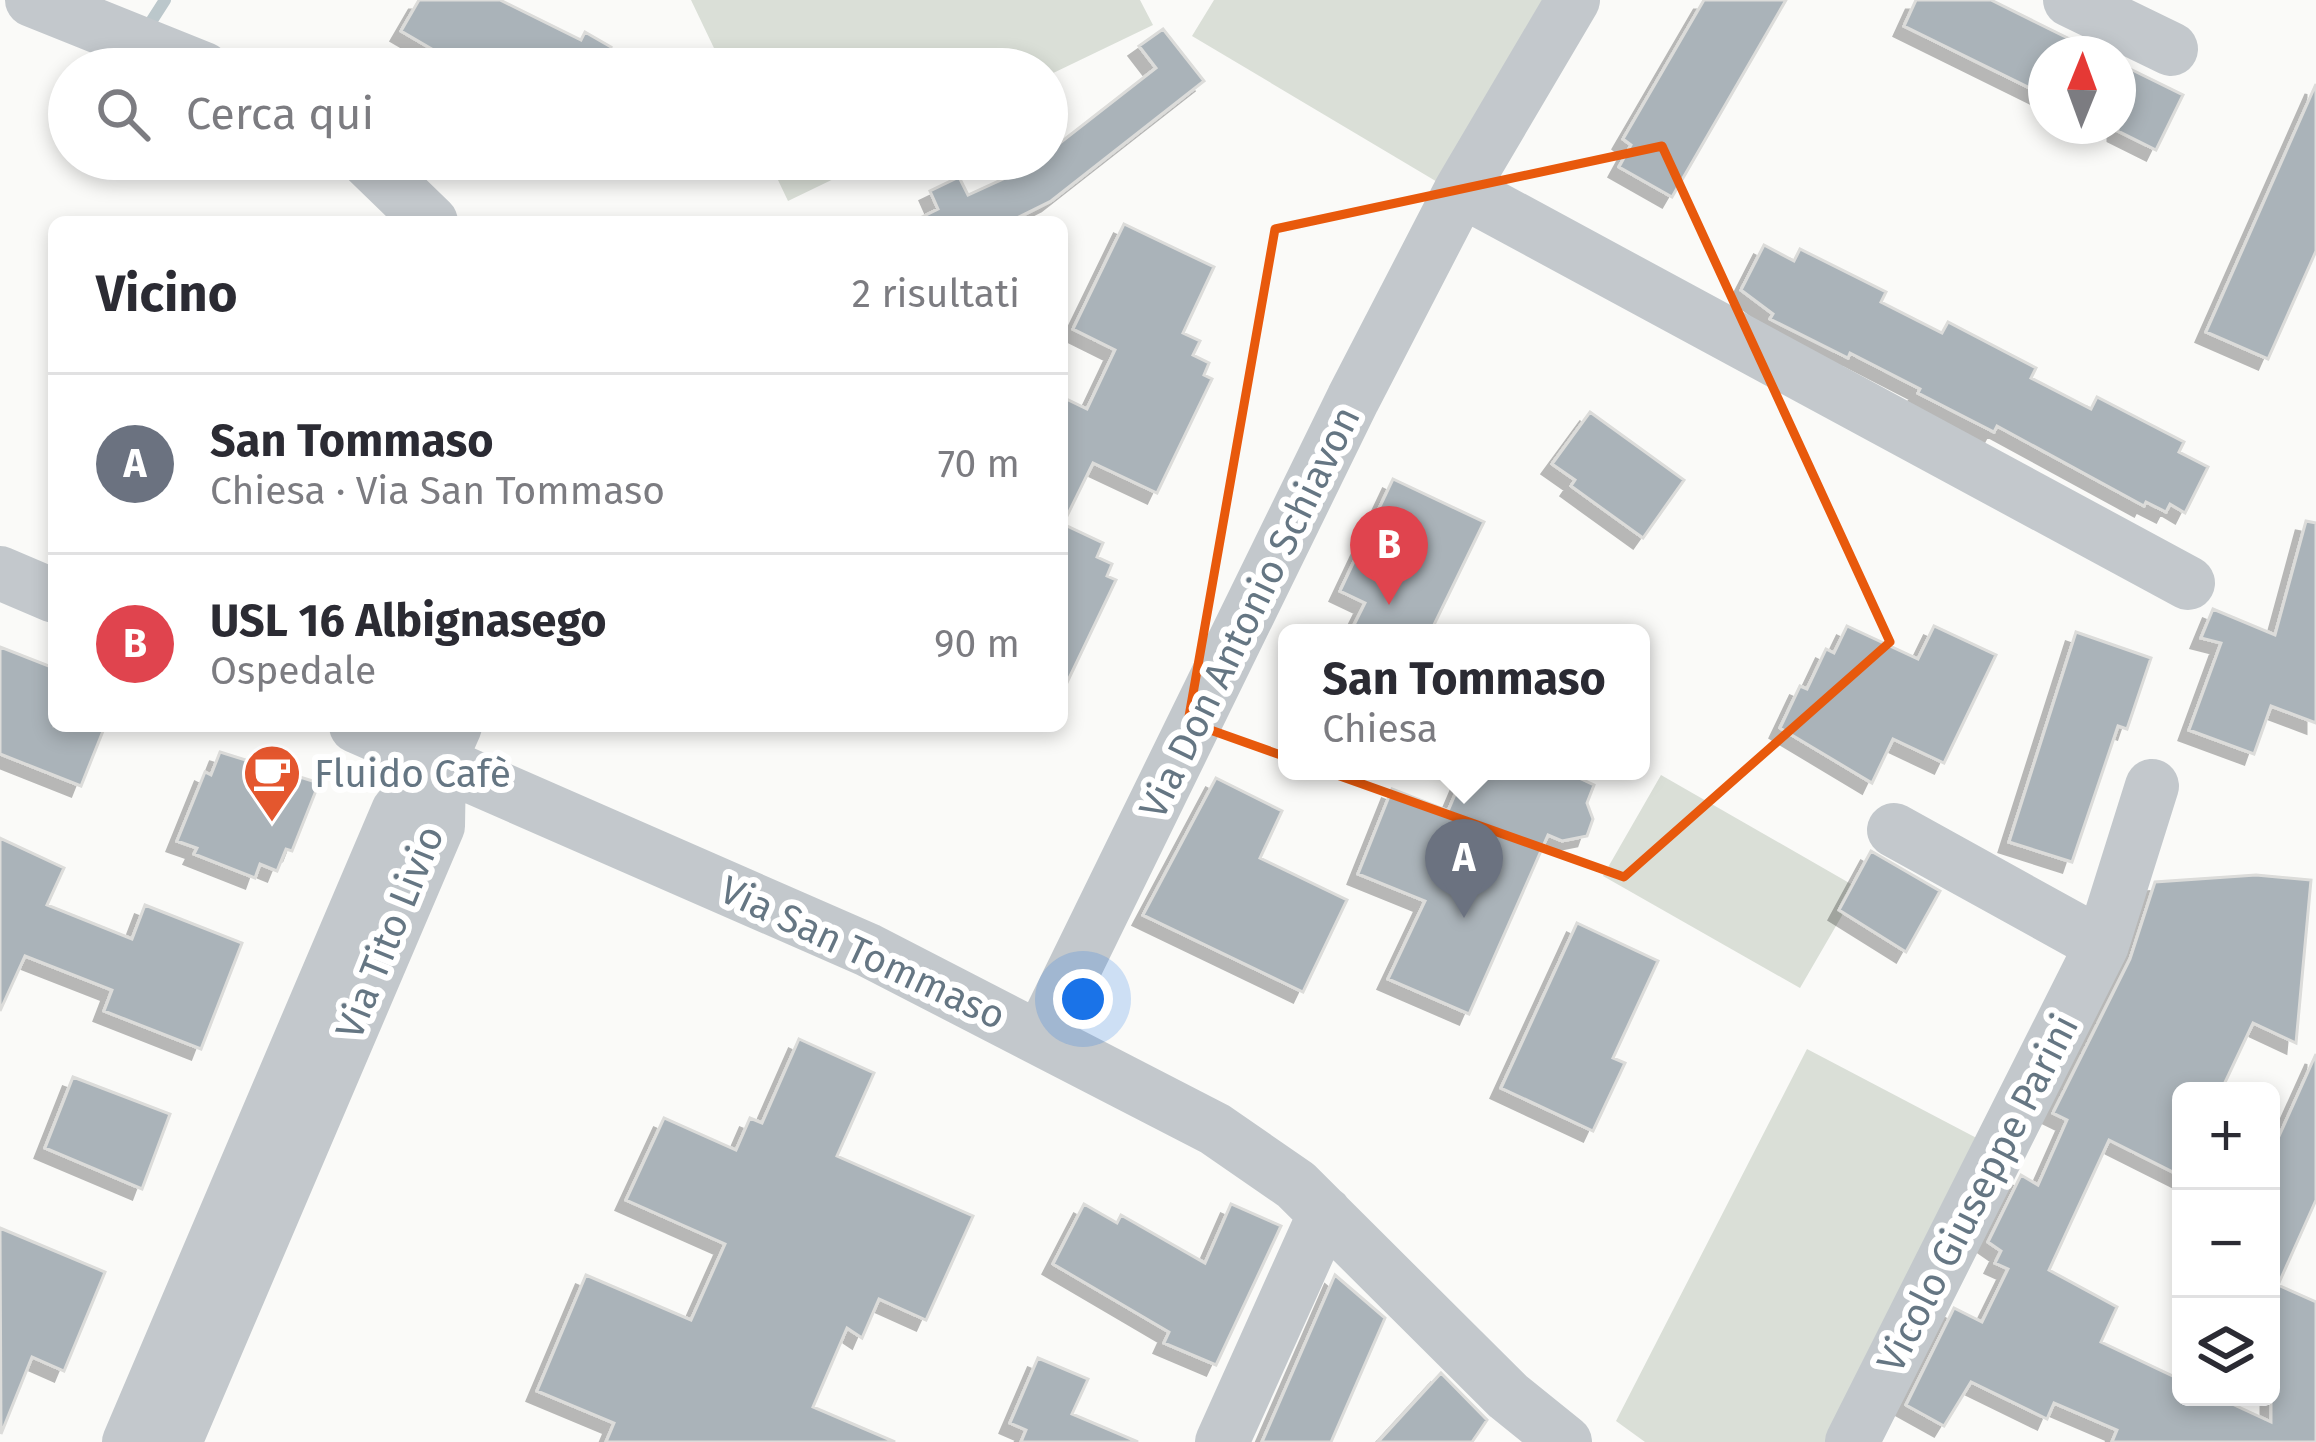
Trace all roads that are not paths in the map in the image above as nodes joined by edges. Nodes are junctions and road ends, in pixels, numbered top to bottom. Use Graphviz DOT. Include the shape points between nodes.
graph roads {
  1 [pos="32,0"];
  2 [pos="1573,0"];
  3 [pos="2069,0"];
  4 [pos="152,48"];
  5 [pos="2170,50"];
  6 [pos="388,180"];
  7 [pos="1461,190"];
  8 [pos="425,216"];
  9 [pos="0,573"];
  10 [pos="2188,583"];
  11 [pos="48,593"];
  12 [pos="386,732"];
  13 [pos="447,744"];
  14 [pos="2152,786"];
  15 [pos="1894,830"];
  16 [pos="2102,945"];
  17 [pos="1041,1037"];
  18 [pos="1325,1213"];
  19 [pos="155,1436"];
  20 [pos="1222,1442"];
  21 [pos="1565,1442"];
  22 [pos="1852,1442"];
  1 -- 4 [label="street"];
  2 -- 7 [label="street, Via Don Antonio Schiavon"];
  3 -- 5 [label="street"];
  6 -- 8 [label="street"];
  7 -- 10 [label="street"];
  7 -- 17 [label="street, Via Don Antonio Schiavon"];
  9 -- 11 [label="street"];
  12 -- 13 [label="street, Via San Tommaso"];
  13 -- 17 [label="street, Via San Tommaso"];
  13 -- 19 [label="street, Via Tito Livio" via="398,811"];
  14 -- 16 [label="street, Vicolo Giuseppe Parini"];
  15 -- 16 [label="street"];
  16 -- 22 [label="street, Vicolo Giuseppe Parini"];
  17 -- 18 [label="street, Via San Tommaso" via="1215,1129"];
  18 -- 20 [label="street"];
  18 -- 21 [label="street, Via San Tommaso" via="1508,1396"];
}
